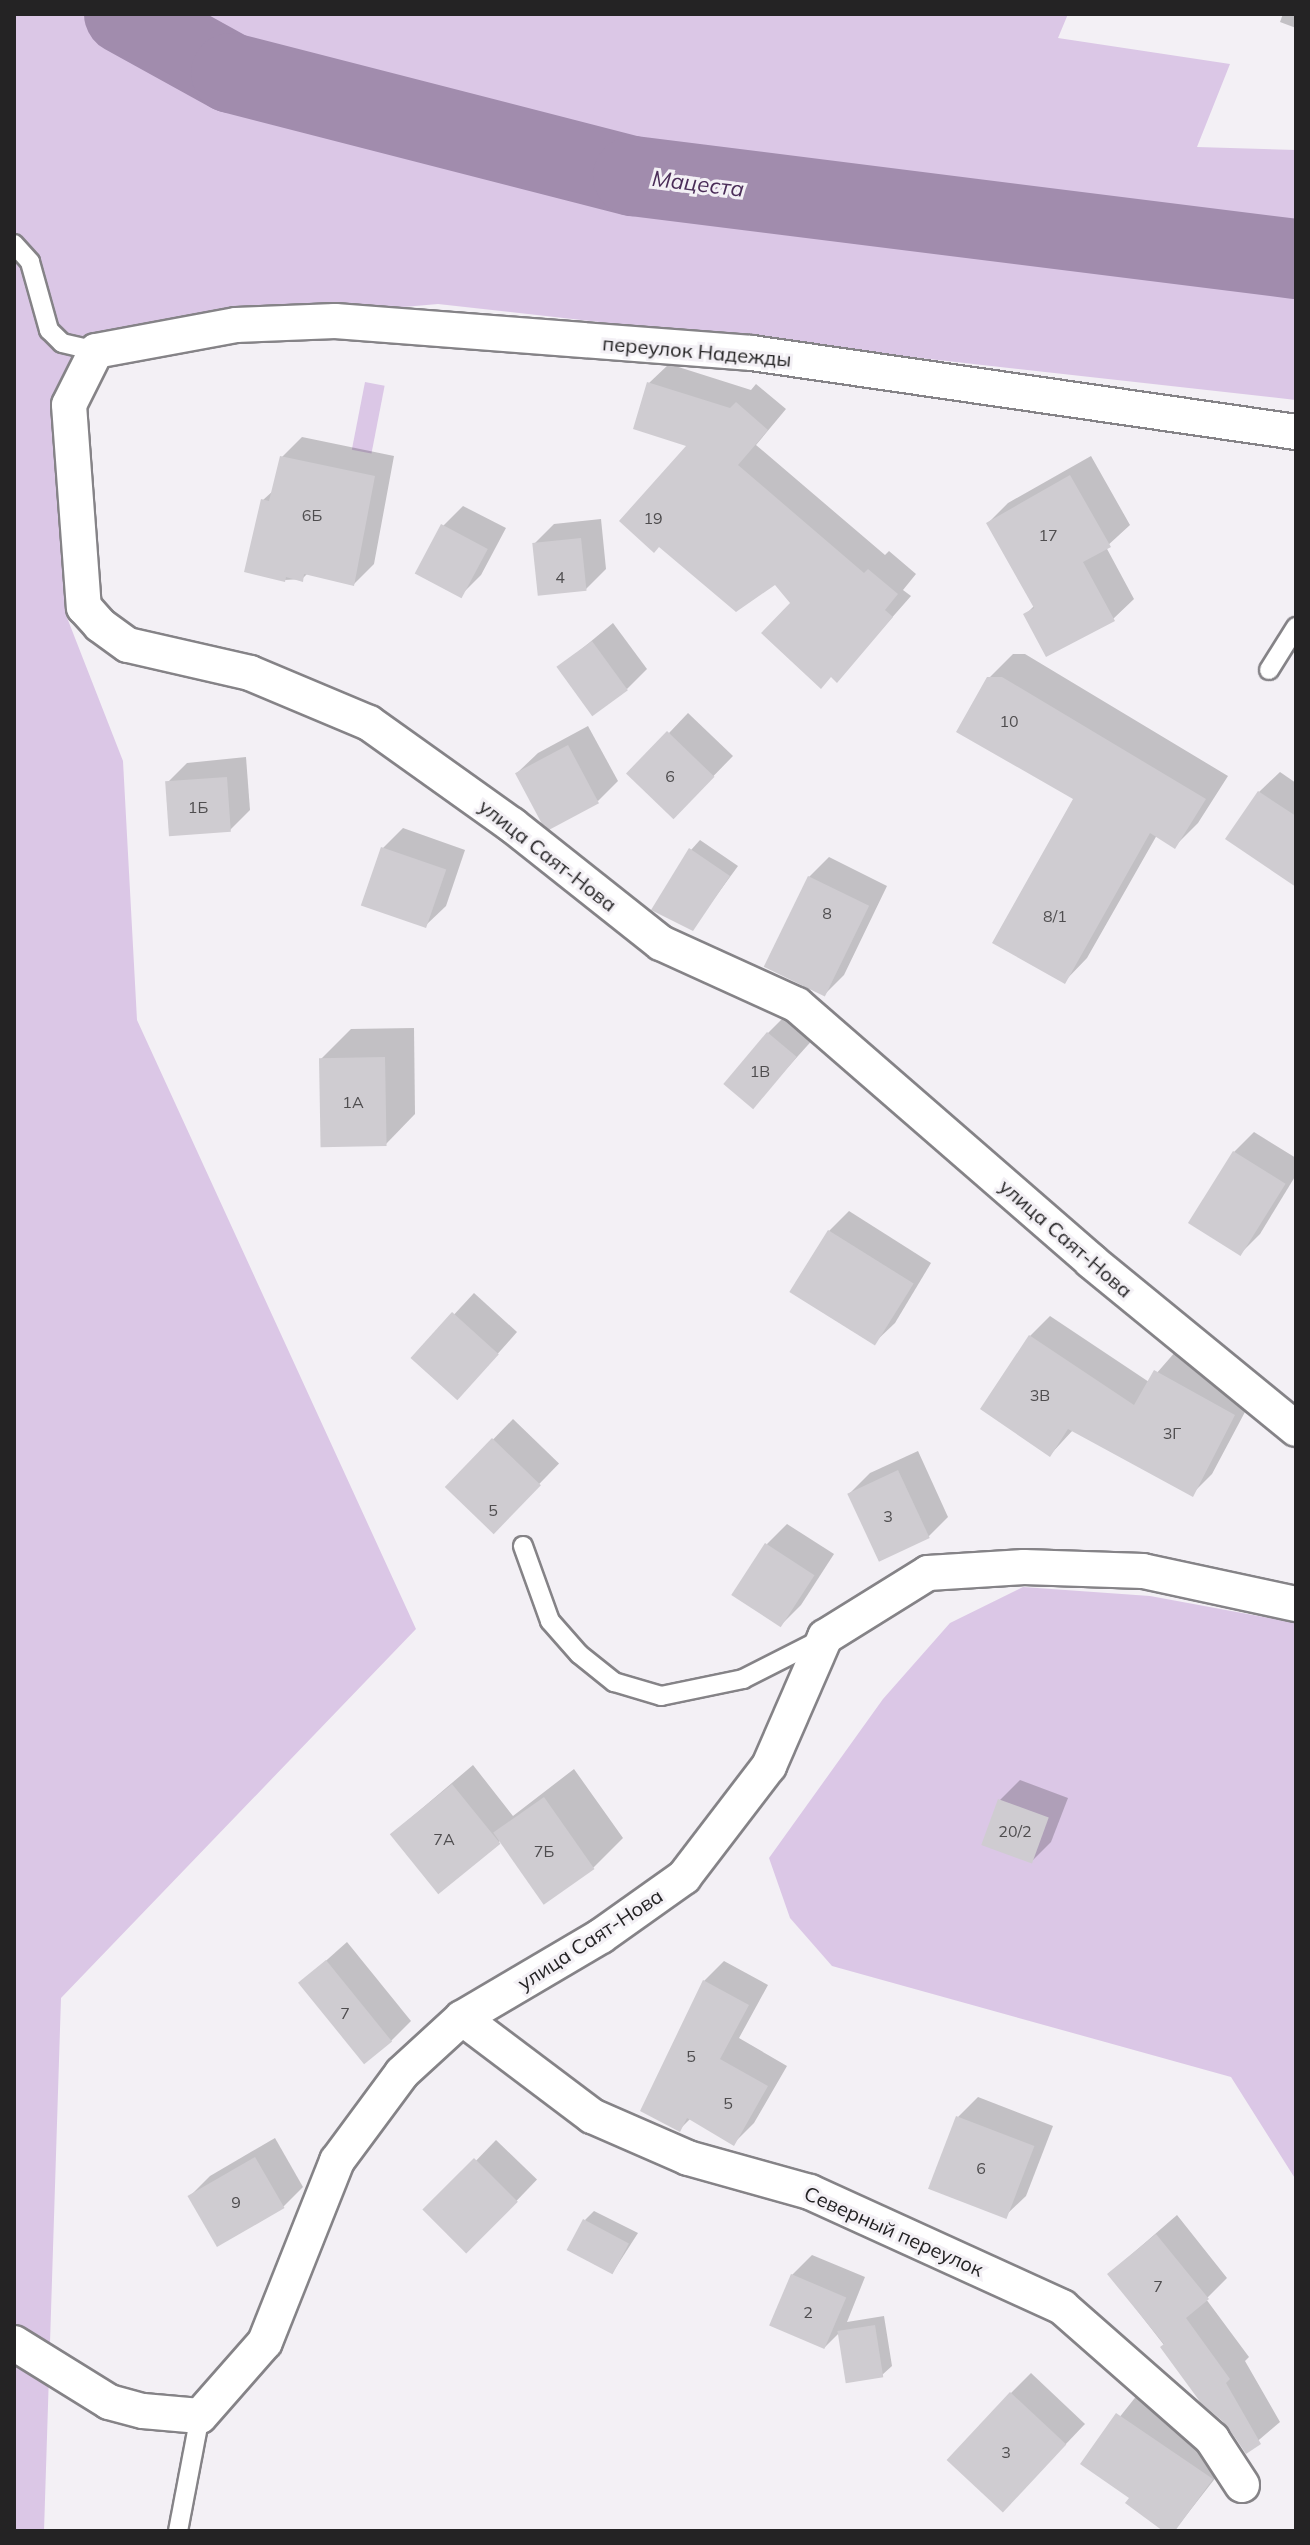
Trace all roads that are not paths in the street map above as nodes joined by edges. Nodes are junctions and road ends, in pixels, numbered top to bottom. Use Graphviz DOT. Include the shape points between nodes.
graph roads {
  1 [pos="14,244"];
  2 [pos="96,351"];
  3 [pos="1296,432"];
  4 [pos="1296,627"];
  5 [pos="1269,670"];
  6 [pos="1296,1429"];
  7 [pos="523,1546"];
  8 [pos="1296,1604"];
  9 [pos="825,1637"];
  10 [pos="462,2018"];
  11 [pos="14,2343"];
  12 [pos="200,2416"];
  13 [pos="1242,2485"];
  14 [pos="178,2531"];
  1 -- 2 [label="lane" via="30,262 49,330 62,343"];
  2 -- 3 [label="street, переулок Надежды" via="236,325 335,321 752,353"];
  2 -- 6 [label="street, улица Саят-Нова" via="69,405 84,607 100,625 128,645 250,673 369,723 512,825 661,943 797,1005 1091,1261"];
  4 -- 5 [label="lane"];
  7 -- 9 [label="lane" via="550,1621 614,1682 661,1696 743,1679"];
  8 -- 9 [label="street" via="1143,1571 1024,1567 928,1573"];
  9 -- 10 [label="street, улица Саят-Нова" via="769,1766 684,1877 601,1936"];
  10 -- 12 [label="street, улица Саят-Нова" via="402,2073 337,2161 265,2342"];
  10 -- 13 [label="street, Северный переулок" via="592,2116 688,2158 810,2192 1062,2307 1212,2439"];
  11 -- 12 [label="street" via="109,2402"];
  12 -- 14 [label="lane"];
}
